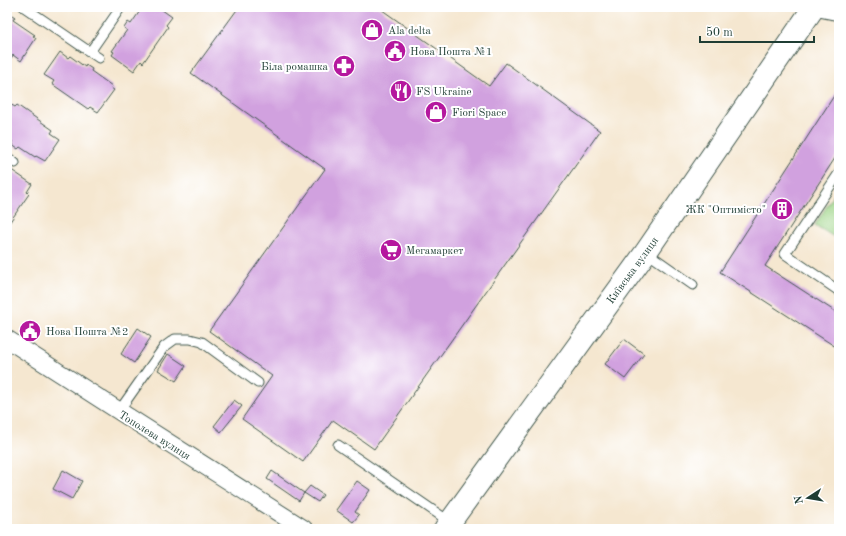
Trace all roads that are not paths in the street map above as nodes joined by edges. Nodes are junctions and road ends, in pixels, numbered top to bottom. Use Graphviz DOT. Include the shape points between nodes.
graph roads {
  1 [pos="24,7"];
  2 [pos="121,7"];
  3 [pos="814,7"];
  4 [pos="839,12"];
  5 [pos="90,52"];
  6 [pos="99,58"];
  7 [pos="839,173"];
  8 [pos="646,252"];
  9 [pos="693,285"];
  10 [pos="839,291"];
  11 [pos="7,339"];
  12 [pos="258,383"];
  13 [pos="119,412"];
  14 [pos="338,444"];
  15 [pos="448,525"];
  16 [pos="304,529"];
  1 -- 5 [label="lane"];
  2 -- 5 [label="lane"];
  3 -- 4 [label="street"];
  3 -- 8 [label="street, Київська вулиця"];
  5 -- 6 [label="lane"];
  7 -- 10 [label="lane" via="785,254"];
  8 -- 9 [label="lane"];
  8 -- 15 [label="street, Київська вулиця"];
  11 -- 13 [label="street, Тополева вулиця"];
  12 -- 13 [label="lane" via="202,342 175,339 164,347"];
  13 -- 16 [label="street, Тополева вулиця"];
  14 -- 15 [label="lane"];
}
